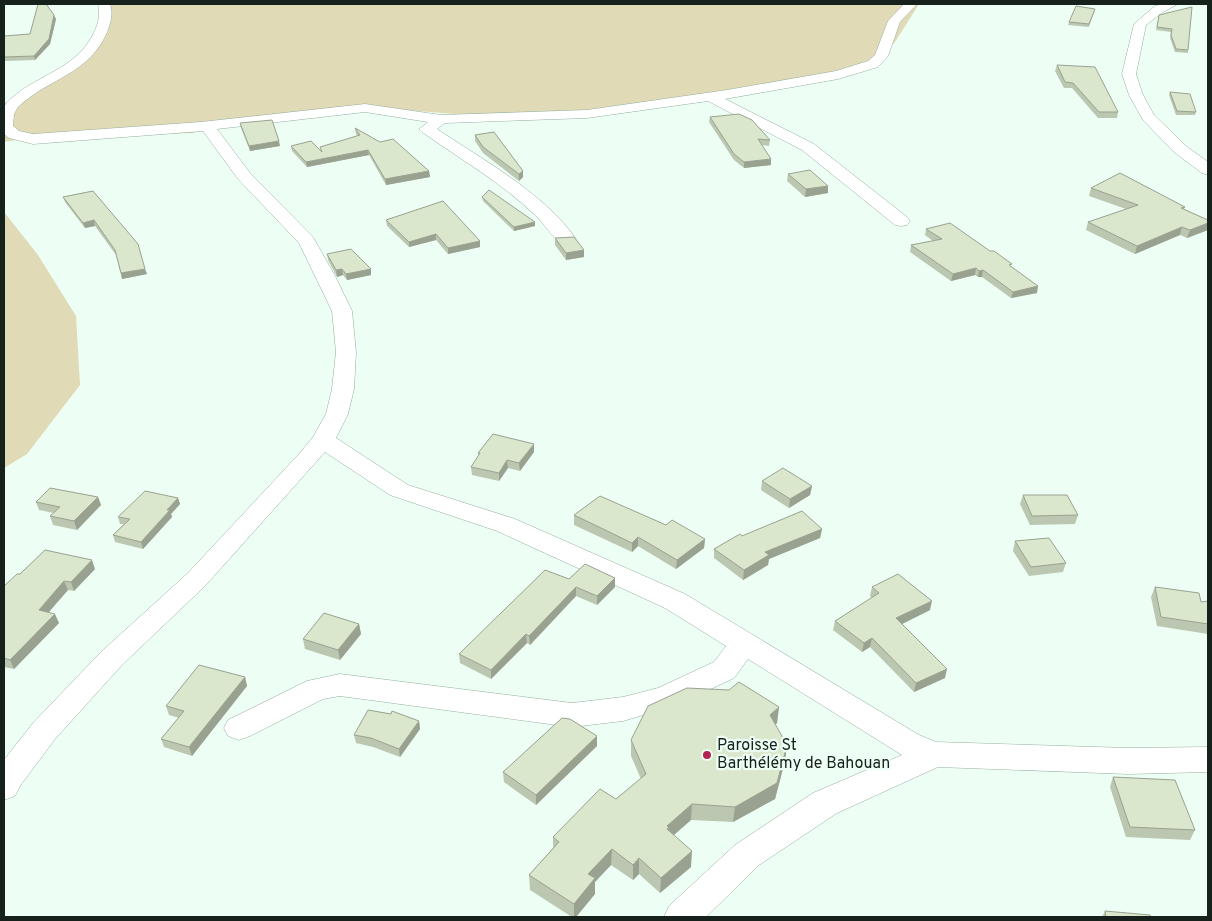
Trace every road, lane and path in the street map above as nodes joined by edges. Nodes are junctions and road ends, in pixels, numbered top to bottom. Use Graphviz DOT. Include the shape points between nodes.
graph roads {
  1 [pos="104,4"];
  2 [pos="910,4"];
  3 [pos="1172,4"];
  4 [pos="710,96"];
  5 [pos="441,119"];
  6 [pos="202,126"];
  7 [pos="1208,170"];
  8 [pos="902,220"];
  9 [pos="567,239"];
  10 [pos="322,440"];
  11 [pos="744,643"];
  12 [pos="239,728"];
  13 [pos="935,754"];
  14 [pos="1208,760"];
  15 [pos="4,787"];
  16 [pos="682,917"];
  1 -- 6 [label="street" via="106,11 102,28 90,51 68,69 17,100 6,113 5,127 14,135 33,139"];
  2 -- 4 [label="street" via="894,21 880,56 873,64 838,75"];
  3 -- 7 [label="street" via="1140,24 1130,78 1148,117 1180,149"];
  4 -- 5 [label="street" via="587,114"];
  4 -- 8 [label="street" via="808,147"];
  5 -- 6 [label="street" via="365,108"];
  5 -- 9 [label="street" via="427,129 513,188"];
  6 -- 10 [label="street" via="208,128 244,176 307,241 342,311 346,352 343,389 337,414"];
  10 -- 11 [label="street" via="399,490 506,525 604,568 674,601"];
  10 -- 15 [label="street" via="197,579 112,658 44,731"];
  11 -- 12 [label="street" via="724,670 666,697 623,709 572,715 340,685 318,689"];
  11 -- 13 [label="street" via="908,744"];
  13 -- 14 [label="street"];
  13 -- 16 [label="street" via="825,803 747,855"];
}
